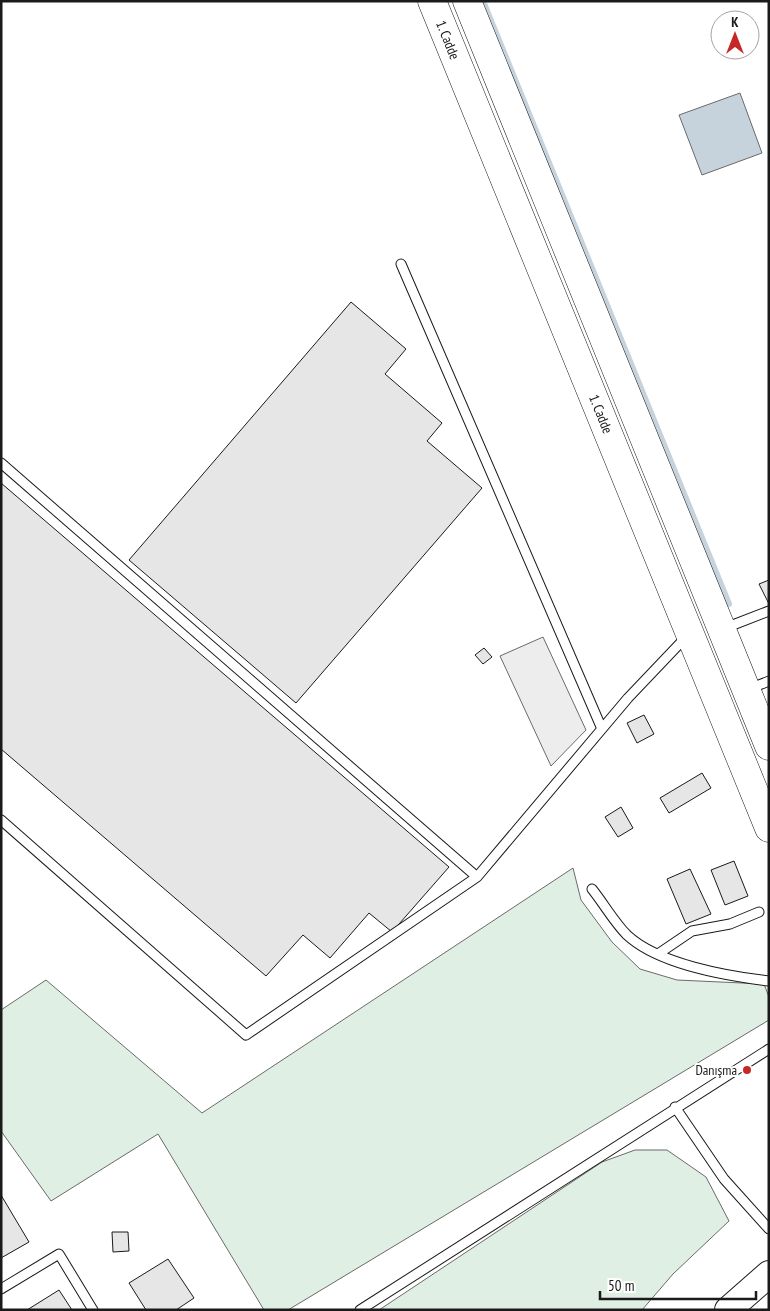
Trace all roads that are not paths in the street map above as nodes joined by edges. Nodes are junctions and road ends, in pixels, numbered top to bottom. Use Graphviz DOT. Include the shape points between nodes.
graph roads {
  1 [pos="432,1"];
  2 [pos="468,1"];
  3 [pos="401,264"];
  4 [pos="1,463"];
  5 [pos="769,611"];
  6 [pos="721,629"];
  7 [pos="690,632"];
  8 [pos="757,686"];
  9 [pos="602,729"];
  10 [pos="769,746"];
  11 [pos="1,820"];
  12 [pos="769,828"];
  13 [pos="477,877"];
  14 [pos="592,889"];
  15 [pos="759,912"];
  16 [pos="658,954"];
  17 [pos="769,980"];
  18 [pos="769,1049"];
  19 [pos="675,1108"];
  20 [pos="769,1229"];
  21 [pos="769,1274"];
  22 [pos="1,1289"];
  23 [pos="93,1310"];
  24 [pos="360,1310"];
  25 [pos="728,1310"];
  1 -- 7 [label="main road, 1. Cadde"];
  2 -- 6 [label="main road"];
  3 -- 9 [label="lane"];
  4 -- 13 [label="lane"];
  5 -- 6 [label="lane"];
  6 -- 8 [label="main road"];
  7 -- 9 [label="lane"];
  7 -- 12 [label="main road, 1. Cadde"];
  8 -- 10 [label="main road"];
  9 -- 13 [label="lane"];
  11 -- 13 [label="lane" via="246,1035"];
  14 -- 16 [label="lane" via="628,935"];
  15 -- 16 [label="lane" via="730,924 692,931"];
  16 -- 17 [label="lane" via="708,971"];
  18 -- 19 [label="lane"];
  19 -- 20 [label="lane" via="724,1179"];
  19 -- 24 [label="lane"];
  21 -- 25 [label="main road"];
  22 -- 23 [label="lane" via="58,1254"];
}
